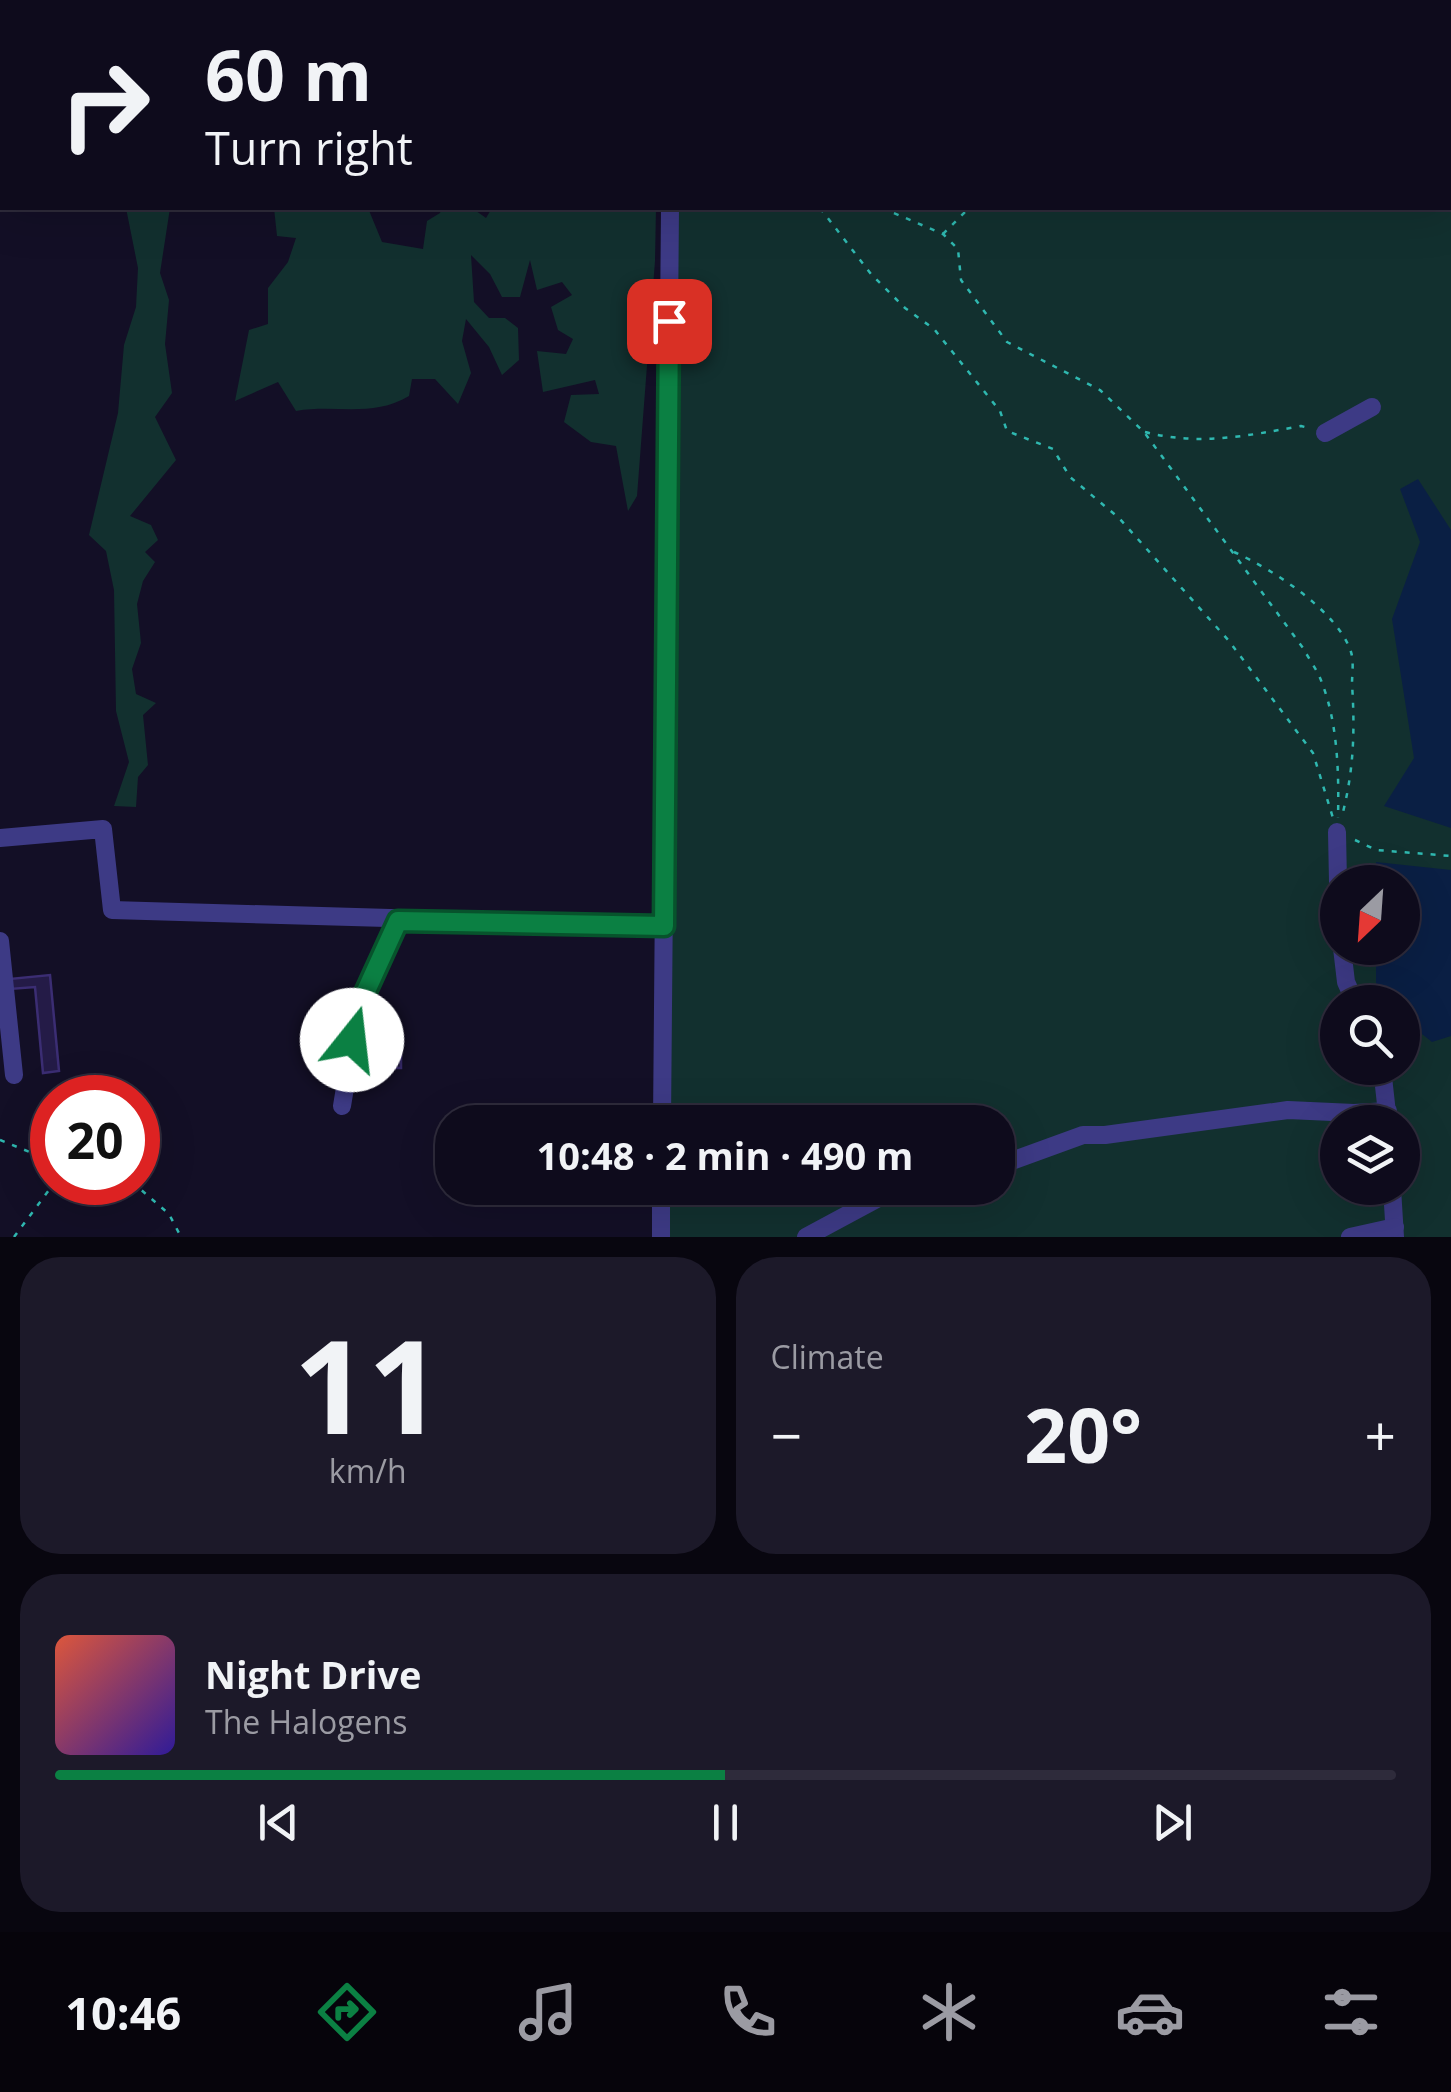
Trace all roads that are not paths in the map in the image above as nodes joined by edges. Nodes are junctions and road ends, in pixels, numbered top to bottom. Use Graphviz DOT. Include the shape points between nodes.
graph roads {
  1 [pos="670,210"];
  2 [pos="1372,407"];
  3 [pos="1325,433"];
  4 [pos="1338,832"];
  5 [pos="0,838"];
  6 [pos="1338,865"];
  7 [pos="398,921"];
  8 [pos="664,926"];
  9 [pos="0,940"];
  10 [pos="14,1075"];
  11 [pos="662,1105"];
  12 [pos="342,1106"];
  13 [pos="1320,1111"];
  14 [pos="1015,1160"];
  15 [pos="661,1205"];
  16 [pos="865,1205"];
  17 [pos="1393,1205"];
  18 [pos="1395,1232"];
  19 [pos="661,1237"];
  20 [pos="806,1237"];
  21 [pos="1350,1237"];
  1 -- 8 [label="street"];
  2 -- 3 [label="street"];
  4 -- 6 [label="street"];
  5 -- 7 [label="street" via="103,829 112,910"];
  7 -- 8 [label="street"];
  7 -- 12 [label="street" via="366,991"];
  8 -- 11 [label="street"];
  9 -- 10 [label="street"];
  13 -- 14 [label="street" via="1083,1135"];
  15 -- 19 [label="street"];
  16 -- 20 [label="street"];
  17 -- 18 [label="street"];
  18 -- 21 [label="street"];
}
